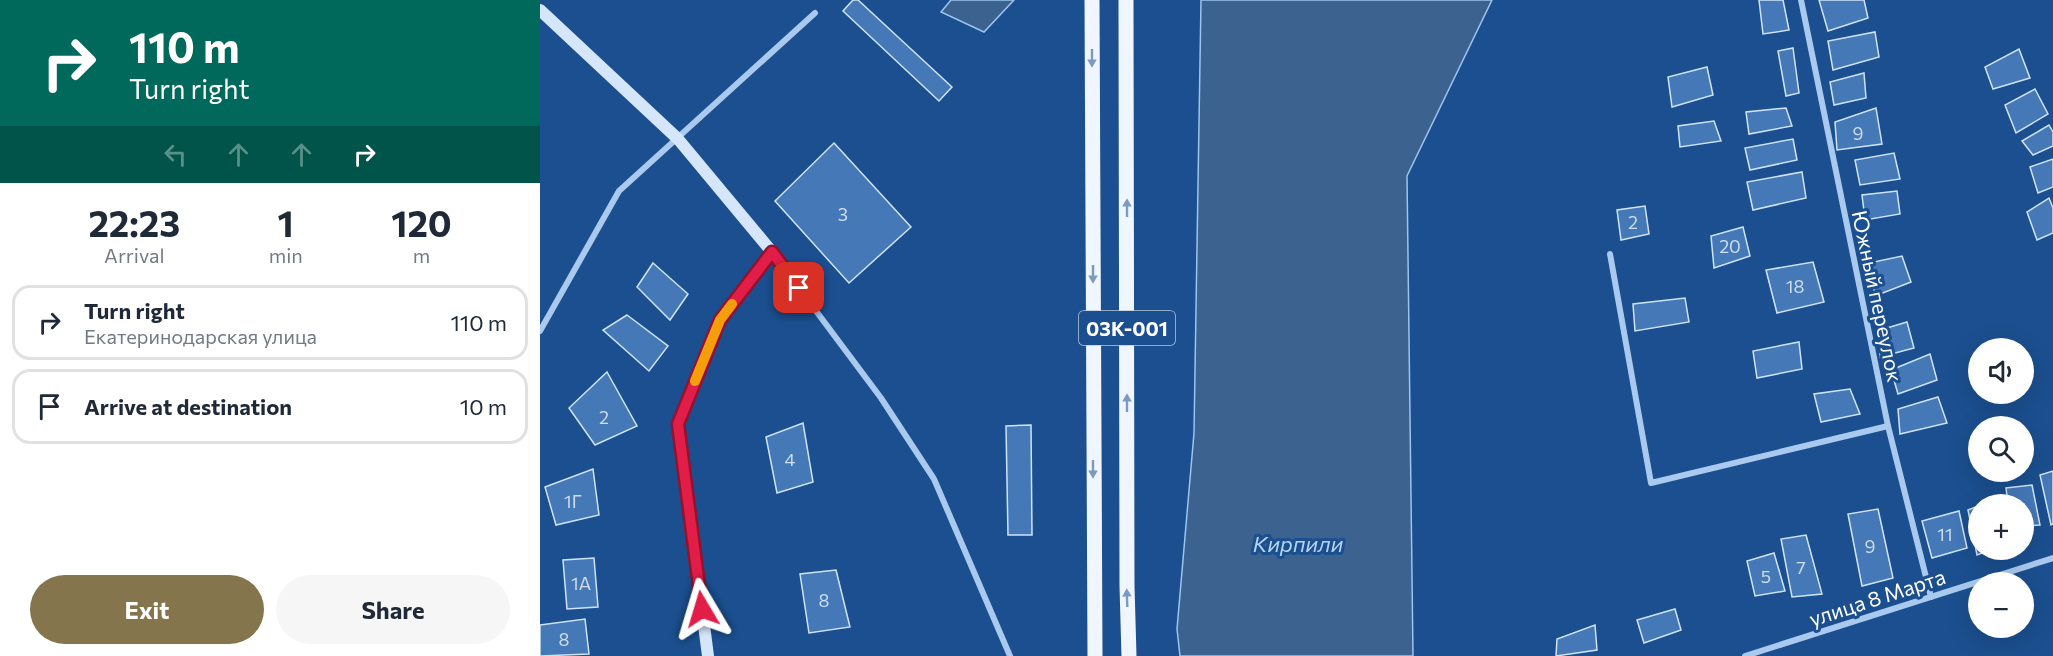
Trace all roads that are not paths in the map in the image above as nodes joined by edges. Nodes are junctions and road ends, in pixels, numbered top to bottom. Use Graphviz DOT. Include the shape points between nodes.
graph roads {
  1 [pos="1092,0"];
  2 [pos="1126,0"];
  3 [pos="1801,0"];
  4 [pos="540,10"];
  5 [pos="816,13"];
  6 [pos="678,139"];
  7 [pos="772,252"];
  8 [pos="1610,254"];
  9 [pos="540,330"];
  10 [pos="1888,426"];
  11 [pos="2053,558"];
  12 [pos="1931,597"];
  13 [pos="708,656"];
  14 [pos="1010,656"];
  15 [pos="1095,656"];
  16 [pos="1129,656"];
  17 [pos="1745,656"];
  1 -- 15 [label="main road, 03К-001, one-way"];
  16 -- 2 [label="main road, 03К-001, one-way"];
  3 -- 10 [label="street, Южный переулок"];
  4 -- 6 [label="main road"];
  5 -- 6 [label="street"];
  6 -- 7 [label="main road"];
  6 -- 9 [label="street" via="619,191"];
  7 -- 13 [label="main road" via="720,320 678,424"];
  7 -- 14 [label="street" via="881,398 934,479"];
  8 -- 10 [label="street" via="1651,483"];
  10 -- 12 [label="street, Южный переулок"];
  11 -- 12 [label="street, улица 8 Марта"];
  12 -- 17 [label="street, улица 8 Марта"];
}
